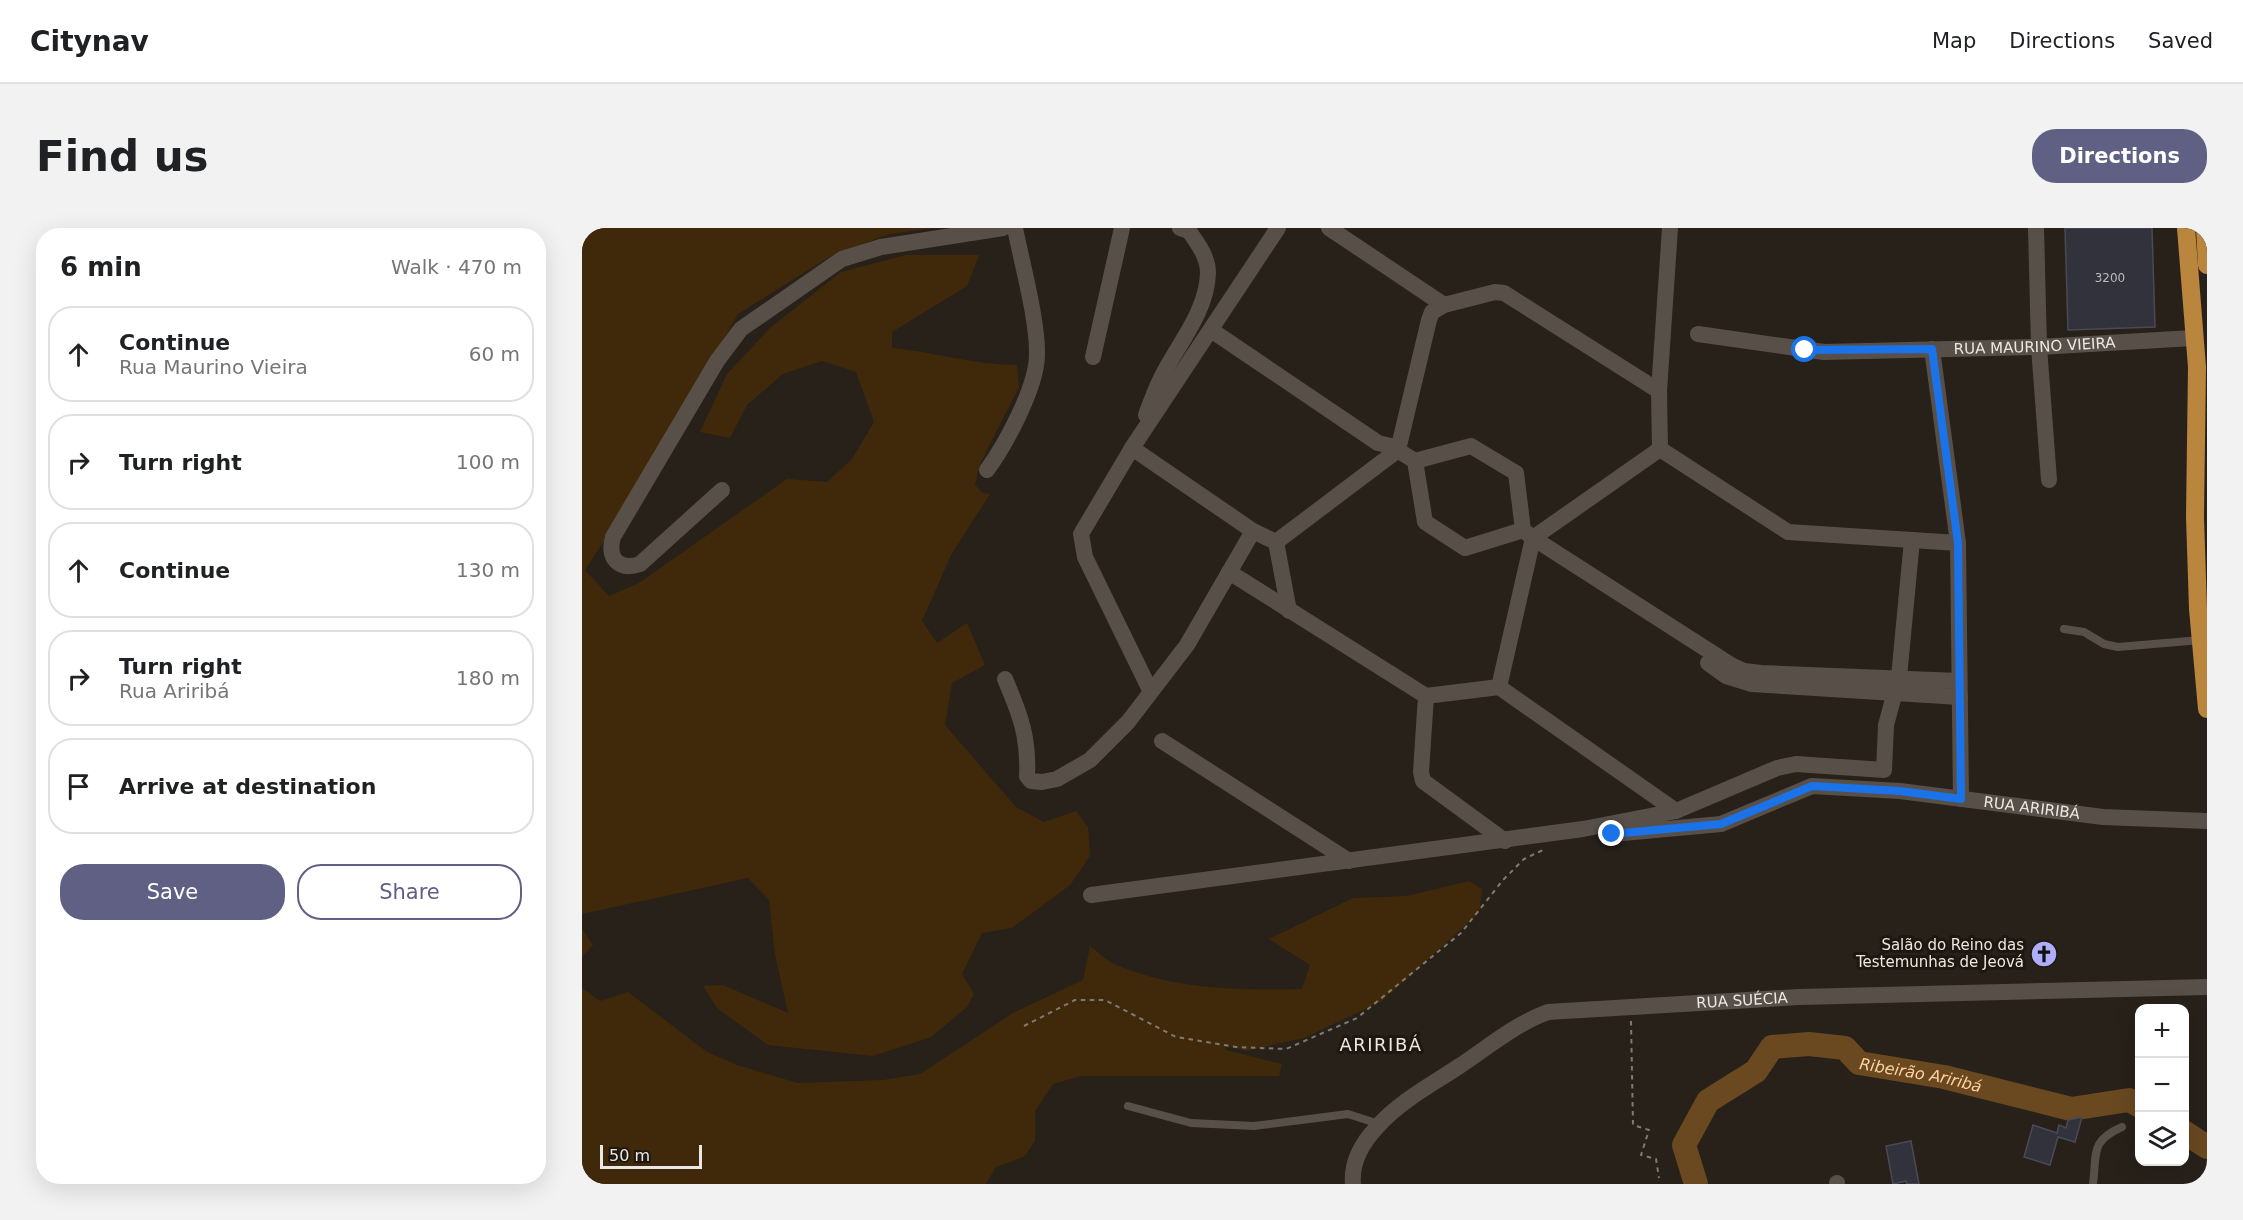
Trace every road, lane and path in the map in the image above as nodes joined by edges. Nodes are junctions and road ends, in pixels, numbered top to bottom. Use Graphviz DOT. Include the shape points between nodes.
graph roads {
  1 [pos="1003,228"];
  2 [pos="1015,228"];
  3 [pos="1122,228"];
  4 [pos="1180,228"];
  5 [pos="1278,228"];
  6 [pos="1329,228"];
  7 [pos="1670,228"];
  8 [pos="2036,228"];
  9 [pos="2186,228"];
  10 [pos="2205,228"];
  11 [pos="2207,265"];
  12 [pos="1444,306"];
  13 [pos="1213,326"];
  14 [pos="1698,334"];
  15 [pos="2193,338"];
  16 [pos="2039,347"];
  17 [pos="1932,349"];
  18 [pos="1093,357"];
  19 [pos="1659,391"];
  20 [pos="1135,444"];
  21 [pos="1394,448"];
  22 [pos="1660,449"];
  23 [pos="1415,461"];
  24 [pos="987,470"];
  25 [pos="2049,480"];
  26 [pos="722,490"];
  27 [pos="1252,531"];
  28 [pos="1532,537"];
  29 [pos="1912,540"];
  30 [pos="1276,542"];
  31 [pos="1958,543"];
  32 [pos="1229,572"];
  33 [pos="1289,611"];
  34 [pos="2064,629"];
  35 [pos="2202,640"];
  36 [pos="1005,679"];
  37 [pos="1499,687"];
  38 [pos="1901,688"];
  39 [pos="1960,689"];
  40 [pos="1150,690"];
  41 [pos="1426,696"];
  42 [pos="2207,709"];
  43 [pos="1162,741"];
  44 [pos="1961,799"];
  45 [pos="1677,811"];
  46 [pos="2207,821"];
  47 [pos="1612,834"];
  48 [pos="1505,841"];
  49 [pos="1548,848"];
  50 [pos="1349,861"];
  51 [pos="1091,895"];
  52 [pos="2207,987"];
  53 [pos="1630,1006"];
  54 [pos="1023,1026"];
  55 [pos="1128,1106"];
  56 [pos="1379,1124"];
  57 [pos="2122,1127"];
  58 [pos="1659,1178"];
  59 [pos="1353,1184"];
  60 [pos="2093,1184"];
  1 -- 26 [label="street" via="881,247 842,259 741,329 723,351 613,537 611,557 620,565 640,564"];
  2 -- 24 [label="street" via="1037,357 1014,428"];
  3 -- 18 [label="street"];
  4 -- 20 [label="street" via="1189,231 1206,261 1204,296 1199,312 1162,376"];
  5 -- 13 [label="street"];
  6 -- 12 [label="street"];
  7 -- 19 [label="street"];
  8 -- 16 [label="street"];
  9 -- 15 [label="main road"];
  10 -- 11 [label="main road"];
  12 -- 19 [label="street" via="1504,293"];
  12 -- 21 [label="street" via="1432,312 1429,320"];
  13 -- 20 [label="street"];
  13 -- 21 [label="street" via="1383,434"];
  14 -- 17 [label="street, RUA MAURINO VIEIRA" via="1815,351"];
  15 -- 16 [label="street, RUA MAURINO VIEIRA"];
  15 -- 35 [label="main road" via="2197,367 2195,517"];
  16 -- 17 [label="street, RUA MAURINO VIEIRA"];
  16 -- 25 [label="street"];
  17 -- 31 [label="street"];
  19 -- 22 [label="street"];
  20 -- 27 [label="street"];
  20 -- 40 [label="street" via="1081,534 1085,556"];
  21 -- 23 [label="street"];
  21 -- 30 [label="street"];
  22 -- 28 [label="street"];
  22 -- 29 [label="street" via="1788,532"];
  23 -- 28 [label="street" via="1472,446 1516,473"];
  23 -- 28 [label="street" via="1425,522 1465,548"];
  27 -- 30 [label="street"];
  27 -- 32 [label="street"];
  28 -- 37 [label="street"];
  28 -- 38 [label="street" via="1547,553 1726,676 1752,684"];
  29 -- 31 [label="street"];
  29 -- 38 [label="street"];
  30 -- 33 [label="street"];
  31 -- 39 [label="street"];
  32 -- 33 [label="street"];
  32 -- 40 [label="street" via="1187,645"];
  33 -- 41 [label="street"];
  34 -- 35 [label="lane" via="2084,632 2118,647"];
  35 -- 42 [label="main road"];
  36 -- 40 [label="street" via="1023,722 1028,745 1027,776 1031,781 1042,782 1057,779 1089,760 1128,722"];
  37 -- 41 [label="street"];
  37 -- 45 [label="street"];
  38 -- 39 [label="street"];
  38 -- 45 [label="street" via="1886,725 1884,770 1796,764 1777,768"];
  39 -- 44 [label="street"];
  41 -- 48 [label="street" via="1423,781"];
  43 -- 50 [label="street"];
  44 -- 46 [label="street, RUA ARIRIBÁ" via="2103,817"];
  44 -- 47 [label="street, RUA ARIRIBÁ" via="1812,786 1721,824"];
  45 -- 48 [label="street"];
  48 -- 50 [label="street"];
  49 -- 54 [label="path" via="1524,859 1461,933 1357,1018 1286,1048 1236,1047 1176,1037 1105,1000 1075,1000"];
  50 -- 51 [label="street"];
  52 -- 53 [label="street, RUA SUÉCIA" via="1799,997"];
  53 -- 56 [label="street, RUA SUÉCIA" via="1564,1010 1535,1017 1397,1108"];
  53 -- 58 [label="path" via="1633,1125 1649,1130 1641,1155 1656,1160"];
  55 -- 56 [label="lane" via="1191,1123 1254,1126 1348,1114"];
  56 -- 59 [label="street, RUA SUÉCIA" via="1354,1161"];
  57 -- 60 [label="lane" via="2103,1136 2098,1144"];
}
